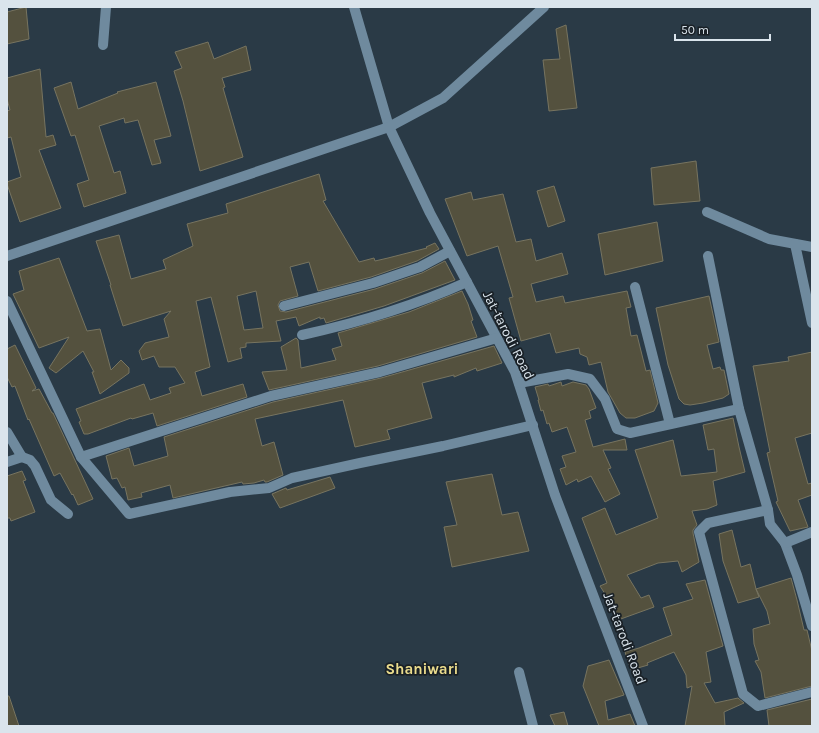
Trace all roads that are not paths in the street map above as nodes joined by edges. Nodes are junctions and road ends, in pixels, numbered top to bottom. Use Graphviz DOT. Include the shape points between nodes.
graph roads {
  1 [pos="106,7"];
  2 [pos="354,7"];
  3 [pos="544,7"];
  4 [pos="103,45"];
  5 [pos="389,127"];
  6 [pos="707,212"];
  7 [pos="795,244"];
  8 [pos="812,247"];
  9 [pos="450,251"];
  10 [pos="7,256"];
  11 [pos="708,256"];
  12 [pos="467,282"];
  13 [pos="635,287"];
  14 [pos="7,301"];
  15 [pos="284,306"];
  16 [pos="812,324"];
  17 [pos="302,335"];
  18 [pos="497,338"];
  19 [pos="519,383"];
  20 [pos="739,409"];
  21 [pos="670,424"];
  22 [pos="533,425"];
  23 [pos="7,432"];
  24 [pos="22,457"];
  25 [pos="81,457"];
  26 [pos="7,462"];
  27 [pos="768,510"];
  28 [pos="68,514"];
  29 [pos="812,532"];
  30 [pos="785,543"];
  31 [pos="812,626"];
  32 [pos="519,672"];
  33 [pos="812,692"];
  34 [pos="533,726"];
  35 [pos="643,726"];
  1 -- 4 [label="street"];
  2 -- 5 [label="street, Jat-tarodi Road"];
  3 -- 5 [label="street" via="443,98"];
  5 -- 9 [label="street, Jat-tarodi Road"];
  5 -- 10 [label="street"];
  6 -- 7 [label="street" via="769,239"];
  7 -- 8 [label="street"];
  7 -- 16 [label="street"];
  9 -- 12 [label="street, Jat-tarodi Road"];
  9 -- 15 [label="street" via="420,267 373,284"];
  11 -- 20 [label="street"];
  12 -- 17 [label="street" via="374,316"];
  12 -- 18 [label="street, Jat-tarodi Road"];
  13 -- 21 [label="street"];
  14 -- 25 [label="street"];
  18 -- 19 [label="street, Jat-tarodi Road"];
  18 -- 25 [label="street" via="380,372 271,396"];
  19 -- 21 [label="street" via="568,374 590,379 605,399 617,429 630,432"];
  19 -- 22 [label="street, Jat-tarodi Road"];
  20 -- 21 [label="street"];
  20 -- 27 [label="street"];
  22 -- 25 [label="street" via="292,478 269,488 230,492 129,514"];
  22 -- 35 [label="street, Jat-tarodi Road" via="555,495"];
  23 -- 24 [label="street"];
  24 -- 26 [label="street"];
  24 -- 28 [label="street" via="30,460 35,466 51,500"];
  27 -- 30 [label="street" via="770,524"];
  27 -- 33 [label="street" via="708,523 699,532 743,694 758,706"];
  29 -- 30 [label="street"];
  30 -- 31 [label="street"];
  32 -- 34 [label="street"];
}
